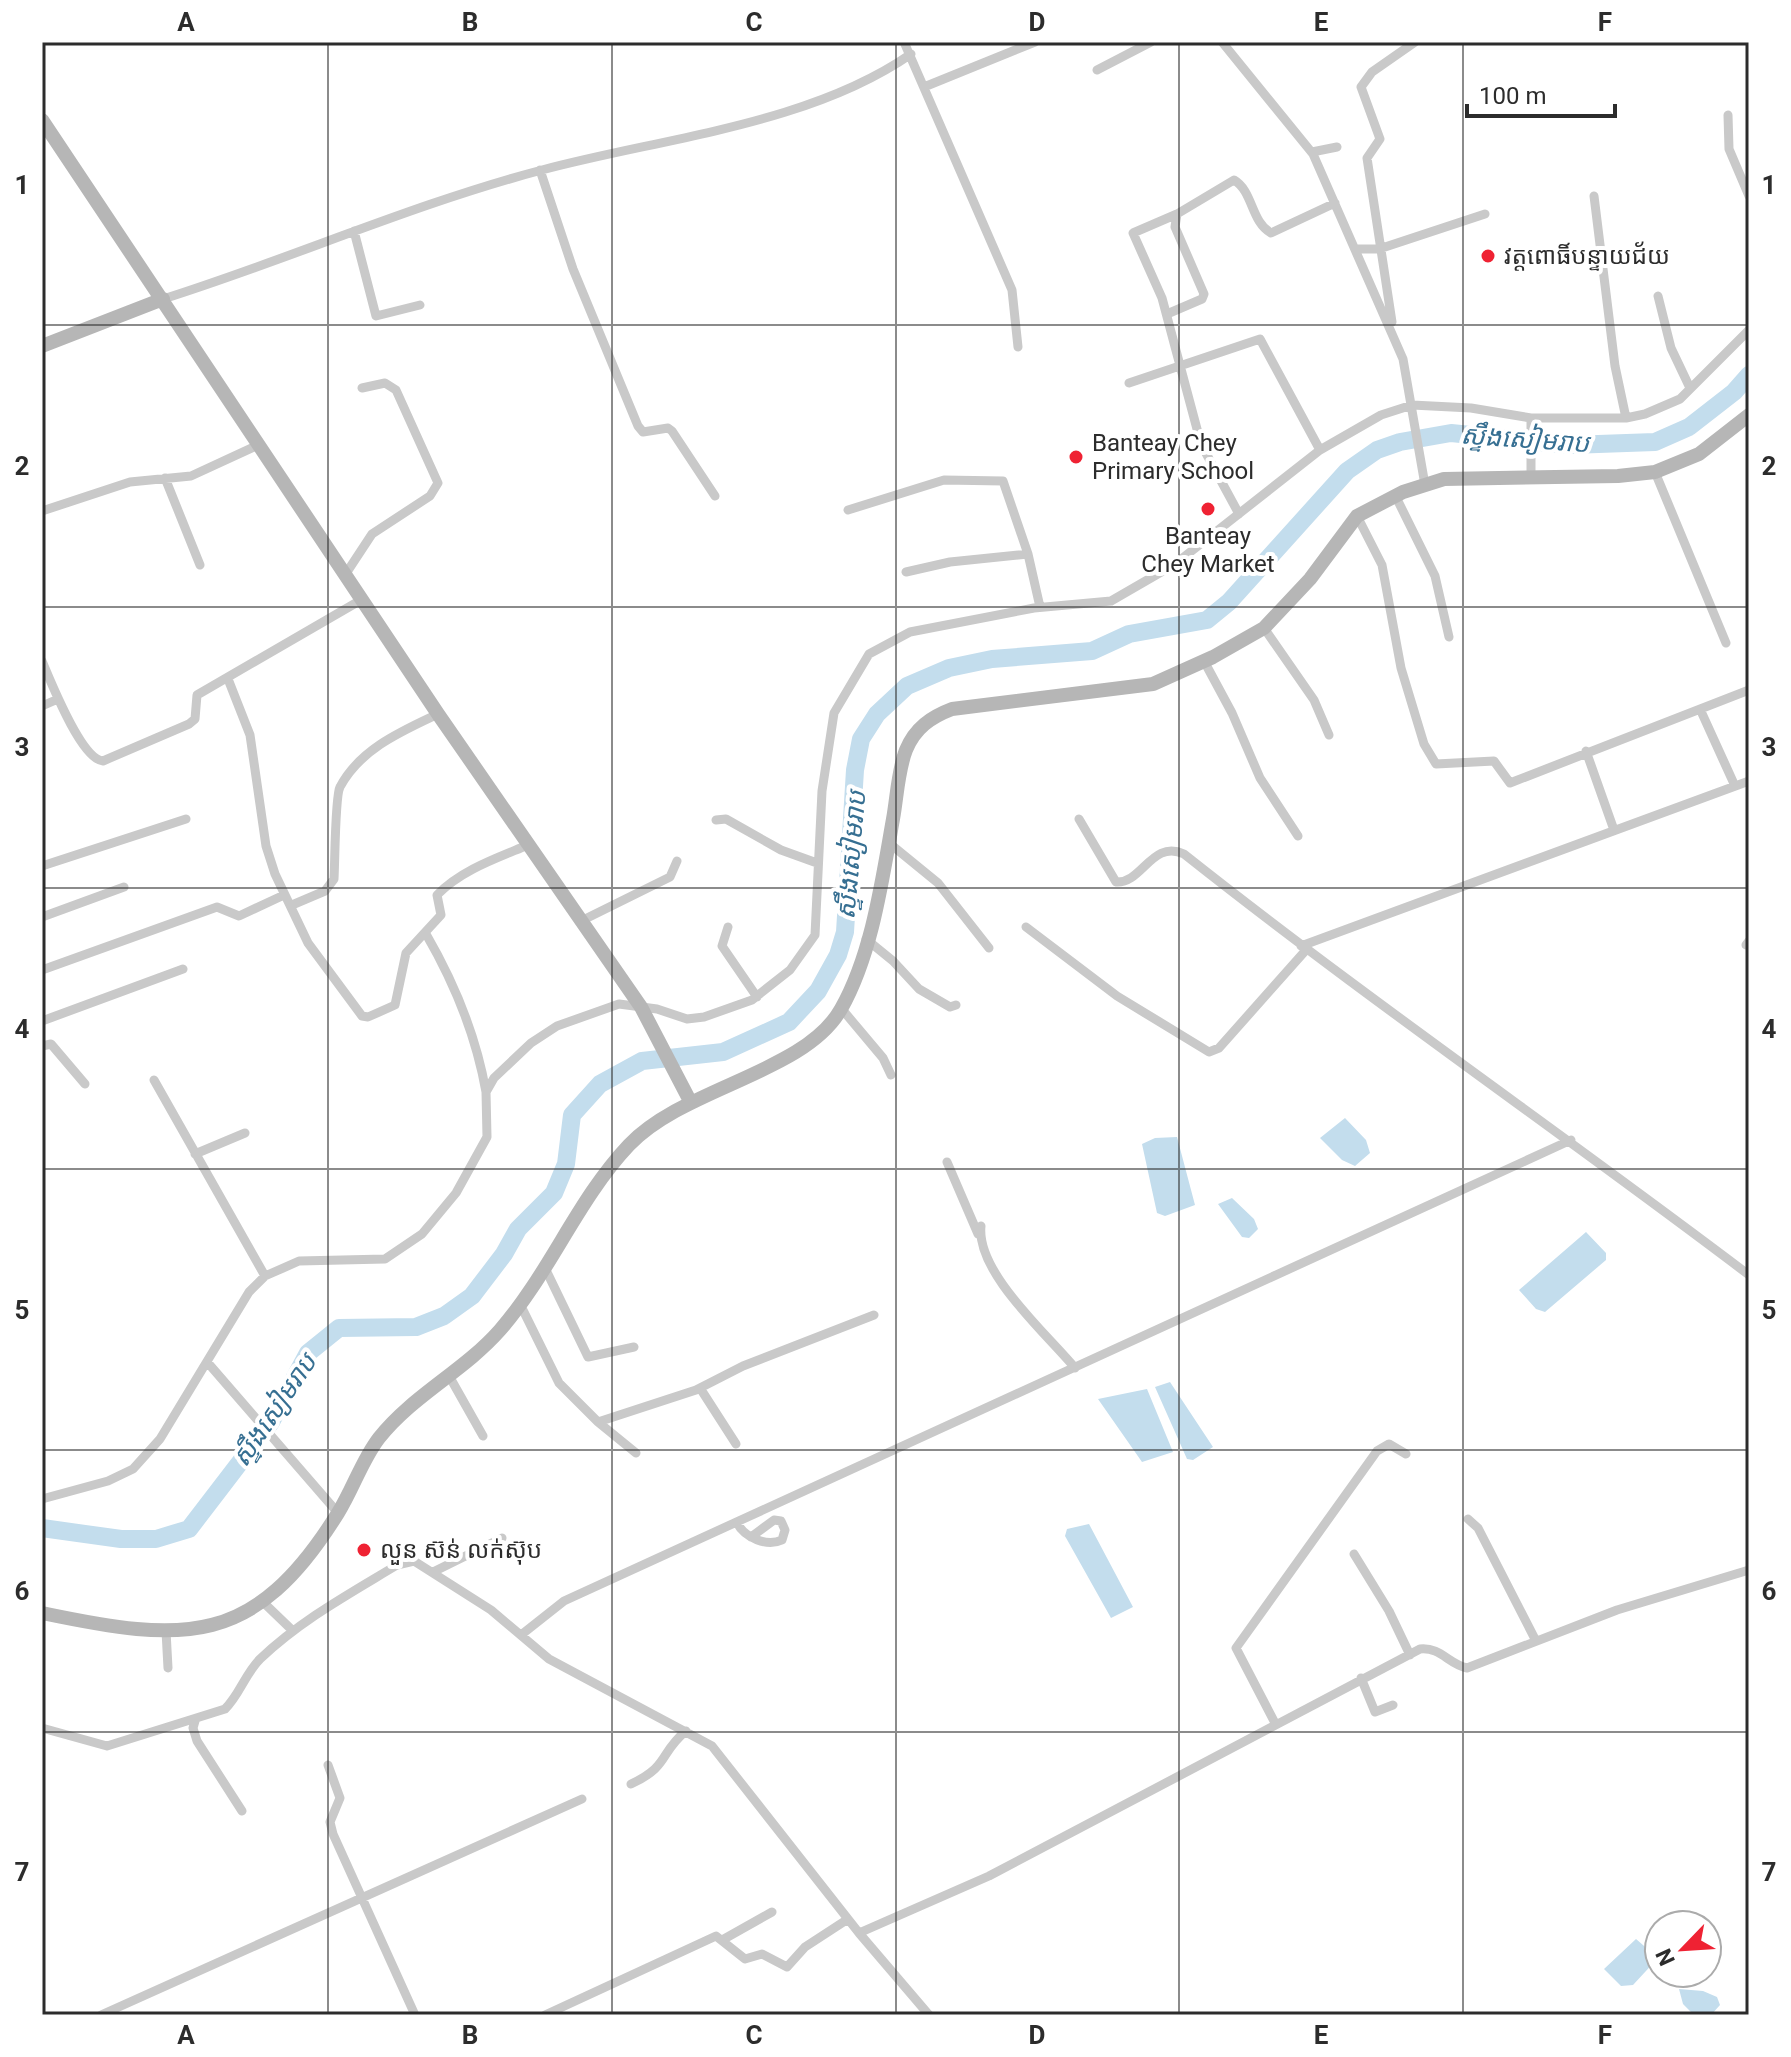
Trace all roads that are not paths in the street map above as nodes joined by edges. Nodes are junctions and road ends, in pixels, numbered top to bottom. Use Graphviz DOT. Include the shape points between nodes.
graph roads {
  1 [pos="904,42"];
  2 [pos="1035,42"];
  3 [pos="1151,42"];
  4 [pos="1222,42"];
  5 [pos="1415,42"];
  6 [pos="910,58"];
  7 [pos="1097,70"];
  8 [pos="924,87"];
  9 [pos="1728,115"];
  10 [pos="42,120"];
  11 [pos="1337,147"];
  12 [pos="1312,152"];
  13 [pos="540,170"];
  14 [pos="1594,196"];
  15 [pos="1749,196"];
  16 [pos="1335,203"];
  17 [pos="1177,214"];
  18 [pos="1485,214"];
  19 [pos="354,231"];
  20 [pos="1357,249"];
  21 [pos="1379,249"];
  22 [pos="161,296"];
  23 [pos="1658,296"];
  24 [pos="420,305"];
  25 [pos="1167,314"];
  26 [pos="1749,330"];
  27 [pos="1394,333"];
  28 [pos="42,346"];
  29 [pos="1018,347"];
  30 [pos="1182,367"];
  31 [pos="1129,383"];
  32 [pos="362,388"];
  33 [pos="1690,388"];
  34 [pos="1412,405"];
  35 [pos="1749,415"];
  36 [pos="1626,418"];
  37 [pos="1531,423"];
  38 [pos="258,445"];
  39 [pos="1320,450"];
  40 [pos="1655,472"];
  41 [pos="1531,477"];
  42 [pos="165,478"];
  43 [pos="1425,485"];
  44 [pos="1395,495"];
  45 [pos="715,496"];
  46 [pos="848,510"];
  47 [pos="42,511"];
  48 [pos="1239,514"];
  49 [pos="1357,516"];
  50 [pos="1028,554"];
  51 [pos="200,565"];
  52 [pos="906,572"];
  53 [pos="345,575"];
  54 [pos="361,600"];
  55 [pos="1040,607"];
  56 [pos="1264,628"];
  57 [pos="1449,637"];
  58 [pos="1726,643"];
  59 [pos="42,661"];
  60 [pos="1204,661"];
  61 [pos="228,679"];
  62 [pos="1749,692"];
  63 [pos="58,699"];
  64 [pos="42,706"];
  65 [pos="1700,709"];
  66 [pos="438,714"];
  67 [pos="1329,735"];
  68 [pos="1586,751"];
  69 [pos="1749,781"];
  70 [pos="1735,786"];
  71 [pos="186,819"];
  72 [pos="1079,819"];
  73 [pos="716,820"];
  74 [pos="1614,830"];
  75 [pos="1298,836"];
  76 [pos="889,843"];
  77 [pos="528,845"];
  78 [pos="677,861"];
  79 [pos="817,863"];
  80 [pos="42,866"];
  81 [pos="124,887"];
  82 [pos="284,895"];
  83 [pos="292,905"];
  84 [pos="42,917"];
  85 [pos="581,921"];
  86 [pos="728,927"];
  87 [pos="1026,927"];
  88 [pos="426,934"];
  89 [pos="866,939"];
  90 [pos="989,948"];
  91 [pos="1304,948"];
  92 [pos="183,969"];
  93 [pos="42,970"];
  94 [pos="757,997"];
  95 [pos="956,1005"];
  96 [pos="841,1008"];
  97 [pos="644,1012"];
  98 [pos="42,1021"];
  99 [pos="42,1046"];
  100 [pos="891,1075"];
  101 [pos="154,1080"];
  102 [pos="85,1084"];
  103 [pos="486,1092"];
  104 [pos="690,1101"];
  105 [pos="245,1133"];
  106 [pos="1571,1140"];
  107 [pos="195,1154"];
  108 [pos="947,1162"];
  109 [pos="545,1268"];
  110 [pos="1749,1275"];
  111 [pos="265,1276"];
  112 [pos="520,1304"];
  113 [pos="874,1315"];
  114 [pos="634,1347"];
  115 [pos="208,1363"];
  116 [pos="1075,1368"];
  117 [pos="448,1374"];
  118 [pos="700,1388"];
  119 [pos="598,1422"];
  120 [pos="483,1436"];
  121 [pos="736,1444"];
  122 [pos="636,1453"];
  123 [pos="1406,1454"];
  124 [pos="42,1499"];
  125 [pos="338,1513"];
  126 [pos="1468,1519"];
  127 [pos="737,1523"];
  128 [pos="751,1537"];
  129 [pos="502,1538"];
  130 [pos="1354,1554"];
  131 [pos="1749,1570"];
  132 [pos="433,1572"];
  133 [pos="264,1603"];
  134 [pos="42,1613"];
  135 [pos="292,1630"];
  136 [pos="166,1631"];
  137 [pos="521,1635"];
  138 [pos="1536,1641"];
  139 [pos="1410,1655"];
  140 [pos="168,1668"];
  141 [pos="1361,1678"];
  142 [pos="1393,1705"];
  143 [pos="195,1721"];
  144 [pos="1275,1723"];
  145 [pos="42,1728"];
  146 [pos="686,1731"];
  147 [pos="328,1765"];
  148 [pos="631,1784"];
  149 [pos="582,1799"];
  150 [pos="242,1811"];
  151 [pos="361,1898"];
  152 [pos="772,1912"];
  153 [pos="848,1919"];
  154 [pos="859,1933"];
  155 [pos="724,1939"];
  156 [pos="101,2015"];
  157 [pos="415,2015"];
  158 [pos="545,2015"];
  159 [pos="929,2015"];
  1 -- 6 [label="street"];
  2 -- 8 [label="street"];
  3 -- 7 [label="street"];
  4 -- 12 [label="street"];
  5 -- 21 [label="street" via="1372,72 1361,87 1380,139 1367,158"];
  6 -- 8 [label="street"];
  6 -- 13 [label="street" via="851,90 783,112"];
  8 -- 29 [label="street" via="1012,290"];
  9 -- 15 [label="street" via="1729,149"];
  10 -- 22 [label="street"];
  11 -- 12 [label="street"];
  12 -- 16 [label="street"];
  13 -- 19 [label="street"];
  13 -- 45 [label="street" via="573,269 638,426 643,432 672,431"];
  14 -- 36 [label="street"];
  16 -- 17 [label="street" via="1271,233 1234,180"];
  16 -- 20 [label="street"];
  17 -- 25 [label="street" via="1175,227 1204,296"];
  17 -- 25 [label="street" via="1133,233"];
  18 -- 21 [label="street"];
  19 -- 22 [label="street" via="251,271"];
  19 -- 24 [label="street" via="376,316"];
  20 -- 21 [label="street"];
  20 -- 27 [label="street"];
  21 -- 27 [label="street"];
  22 -- 28 [label="street"];
  22 -- 38 [label="street"];
  23 -- 33 [label="street" via="1671,348"];
  25 -- 30 [label="street"];
  26 -- 33 [label="street"];
  27 -- 34 [label="street"];
  30 -- 31 [label="street"];
  30 -- 39 [label="street" via="1260,339"];
  30 -- 48 [label="street" via="1201,444"];
  32 -- 53 [label="street" via="385,383 396,390 438,483 430,496 372,534"];
  33 -- 36 [label="street" via="1672,404"];
  34 -- 37 [label="street" via="1471,408"];
  34 -- 39 [label="street" via="1381,415"];
  34 -- 43 [label="street"];
  35 -- 40 [label="street" via="1699,454"];
  36 -- 37 [label="street"];
  37 -- 41 [label="street"];
  38 -- 42 [label="street" via="191,476"];
  38 -- 53 [label="street"];
  39 -- 48 [label="street"];
  40 -- 41 [label="street"];
  40 -- 58 [label="street"];
  41 -- 43 [label="street" via="1444,479"];
  42 -- 47 [label="street" via="130,482"];
  42 -- 51 [label="street"];
  43 -- 44 [label="street"];
  44 -- 49 [label="street"];
  44 -- 57 [label="street" via="1435,576"];
  46 -- 50 [label="street" via="944,480 996,479 1006,485"];
  48 -- 55 [label="street" via="1175,564 1111,601"];
  49 -- 56 [label="street" via="1310,579"];
  49 -- 68 [label="street" via="1382,565 1401,668 1432,761 1494,761 1510,783"];
  50 -- 52 [label="street"];
  50 -- 55 [label="street"];
  53 -- 54 [label="street"];
  54 -- 61 [label="street"];
  54 -- 66 [label="street"];
  55 -- 79 [label="street" via="910,632 869,654 834,713"];
  56 -- 60 [label="street"];
  56 -- 67 [label="street" via="1314,700"];
  59 -- 63 [label="street"];
  60 -- 75 [label="street" via="1260,778"];
  60 -- 76 [label="street" via="1153,684 952,709 931,719 905,751"];
  61 -- 63 [label="street" via="197,695 195,719 189,724 103,761 89,754"];
  61 -- 82 [label="street" via="250,735 266,846"];
  62 -- 65 [label="street"];
  63 -- 64 [label="street"];
  65 -- 68 [label="street"];
  65 -- 70 [label="street"];
  66 -- 77 [label="street"];
  66 -- 83 [label="street" via="389,737 338,789 334,879 325,891"];
  68 -- 74 [label="street"];
  69 -- 70 [label="street"];
  70 -- 74 [label="street"];
  71 -- 80 [label="street"];
  72 -- 91 [label="street" via="1116,882 1125,882 1158,854 1175,849"];
  73 -- 79 [label="street" via="726,819"];
  74 -- 91 [label="street"];
  76 -- 89 [label="street"];
  76 -- 90 [label="street" via="938,883"];
  77 -- 85 [label="street"];
  77 -- 88 [label="street" via="447,885 437,895 441,915"];
  78 -- 85 [label="street" via="670,877"];
  79 -- 94 [label="street" via="815,935 799,961"];
  81 -- 84 [label="street"];
  82 -- 83 [label="street"];
  82 -- 93 [label="street" via="239,916 217,907"];
  83 -- 88 [label="street" via="308,943 362,1016 395,1005 406,953"];
  85 -- 97 [label="street"];
  86 -- 94 [label="street" via="722,946"];
  87 -- 91 [label="street" via="1117,996 1209,1052 1219,1048"];
  88 -- 103 [label="street" via="465,1014"];
  89 -- 95 [label="street" via="932,999"];
  89 -- 96 [label="street"];
  91 -- 106 [label="street"];
  92 -- 98 [label="street"];
  94 -- 97 [label="street" via="687,1019"];
  96 -- 100 [label="street"];
  96 -- 104 [label="street" via="795,1052"];
  97 -- 103 [label="street" via="619,1004 557,1026 504,1067"];
  97 -- 104 [label="street"];
  99 -- 102 [label="street" via="51,1044"];
  101 -- 107 [label="street"];
  103 -- 111 [label="street" via="487,1137 456,1193 422,1234 385,1259 303,1260"];
  104 -- 109 [label="street" via="630,1144 589,1195"];
  105 -- 107 [label="street"];
  106 -- 110 [label="street"];
  106 -- 116 [label="street"];
  107 -- 111 [label="street"];
  108 -- 116 [label="street" via="995,1273"];
  109 -- 112 [label="street"];
  109 -- 114 [label="street" via="588,1357"];
  111 -- 115 [label="street" via="249,1292"];
  112 -- 117 [label="street" via="498,1332"];
  112 -- 119 [label="street" via="559,1383"];
  113 -- 118 [label="street"];
  115 -- 124 [label="street" via="160,1439 133,1469"];
  115 -- 125 [label="street"];
  116 -- 127 [label="street"];
  117 -- 120 [label="street"];
  117 -- 125 [label="street" via="409,1405 376,1442"];
  118 -- 119 [label="street"];
  118 -- 121 [label="street"];
  119 -- 122 [label="street"];
  123 -- 144 [label="street" via="1389,1444 1377,1451 1236,1648"];
  125 -- 133 [label="street" via="318,1544"];
  126 -- 138 [label="street" via="1478,1528"];
  127 -- 128 [label="street"];
  127 -- 137 [label="street" via="564,1601"];
  129 -- 132 [label="street"];
  130 -- 139 [label="street"];
  131 -- 138 [label="street"];
  132 -- 135 [label="street" via="414,1561 397,1565"];
  132 -- 137 [label="street"];
  133 -- 135 [label="street"];
  133 -- 136 [label="street" via="215,1624"];
  134 -- 136 [label="street" via="128,1631"];
  135 -- 143 [label="street" via="252,1669 238,1697 225,1709"];
  136 -- 140 [label="street"];
  137 -- 146 [label="street" via="591,1684"];
  138 -- 139 [label="street" via="1467,1668 1430,1648"];
  139 -- 141 [label="street"];
  141 -- 142 [label="street" via="1375,1712"];
  141 -- 144 [label="street"];
  143 -- 145 [label="street" via="107,1746"];
  143 -- 150 [label="street" via="197,1741"];
  144 -- 154 [label="street" via="989,1876"];
  146 -- 148 [label="street" via="669,1747 657,1770"];
  146 -- 153 [label="street" via="721,1755"];
  147 -- 151 [label="street" via="340,1798 330,1822"];
  149 -- 151 [label="street"];
  151 -- 156 [label="street"];
  151 -- 157 [label="street"];
  152 -- 155 [label="street"];
  153 -- 154 [label="street"];
  153 -- 155 [label="street" via="805,1947 787,1967 762,1954 745,1959"];
  154 -- 159 [label="street"];
  155 -- 158 [label="street" via="705,1939"];
}
